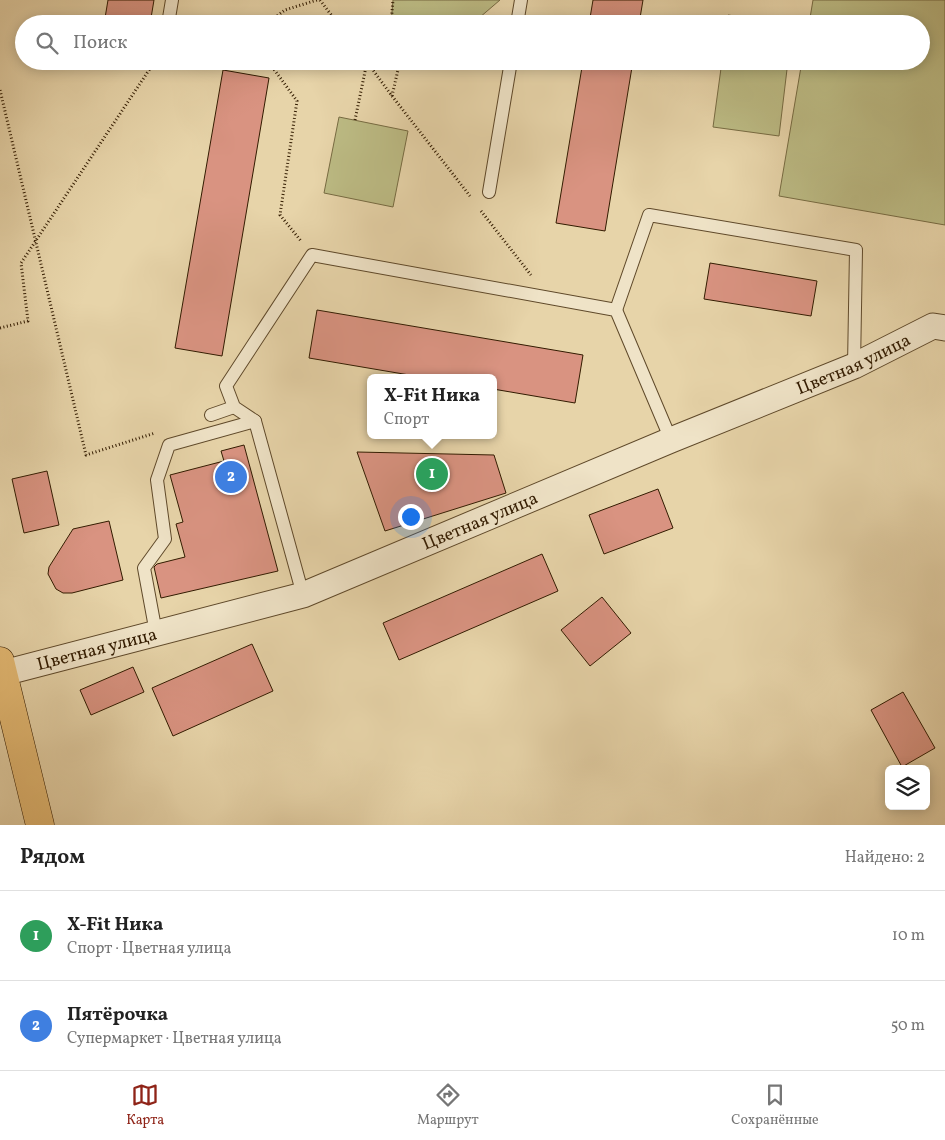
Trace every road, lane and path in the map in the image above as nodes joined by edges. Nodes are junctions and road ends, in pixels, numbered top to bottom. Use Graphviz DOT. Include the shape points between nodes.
graph roads {
  1 [pos="172,0"];
  2 [pos="317,0"];
  3 [pos="320,0"];
  4 [pos="393,0"];
  5 [pos="521,0"];
  6 [pos="170,15"];
  7 [pos="278,15"];
  8 [pos="331,15"];
  9 [pos="392,15"];
  10 [pos="518,15"];
  11 [pos="149,70"];
  12 [pos="275,70"];
  13 [pos="365,70"];
  14 [pos="373,70"];
  15 [pos="398,70"];
  16 [pos="509,70"];
  17 [pos="0,90"];
  18 [pos="355,120"];
  19 [pos="489,192"];
  20 [pos="35,241"];
  21 [pos="312,255"];
  22 [pos="616,310"];
  23 [pos="0,328"];
  24 [pos="945,328"];
  25 [pos="854,366"];
  26 [pos="234,407"];
  27 [pos="211,415"];
  28 [pos="255,421"];
  29 [pos="157,432"];
  30 [pos="671,440"];
  31 [pos="303,595"];
  32 [pos="156,633"];
  33 [pos="1,670"];
  34 [pos="40,825"];
  1 -- 6 [label="lane"];
  2 -- 7 [label="path"];
  3 -- 8 [label="path"];
  4 -- 9 [label="path"];
  5 -- 10 [label="lane"];
  11 -- 20 [label="path"];
  12 -- 21 [label="path" via="297,101 280,215"];
  13 -- 18 [label="path"];
  14 -- 15 [label="path" via="392,96"];
  16 -- 19 [label="lane"];
  17 -- 20 [label="path"];
  20 -- 23 [label="path" via="21,263 28,321"];
  20 -- 29 [label="path" via="86,455"];
  21 -- 22 [label="lane"];
  21 -- 26 [label="lane" via="226,386"];
  22 -- 25 [label="lane" via="649,215 856,250"];
  22 -- 30 [label="lane"];
  24 -- 25 [label="street, Цветная улица" via="934,326"];
  25 -- 30 [label="street, Цветная улица"];
  26 -- 27 [label="lane"];
  26 -- 28 [label="lane"];
  28 -- 31 [label="lane"];
  28 -- 32 [label="lane" via="169,445 157,480 164,539 144,568"];
  30 -- 31 [label="street, Цветная улица"];
  31 -- 32 [label="street, Цветная улица"];
  32 -- 33 [label="street, Цветная улица"];
  33 -- 34 [label="main road"];
}
